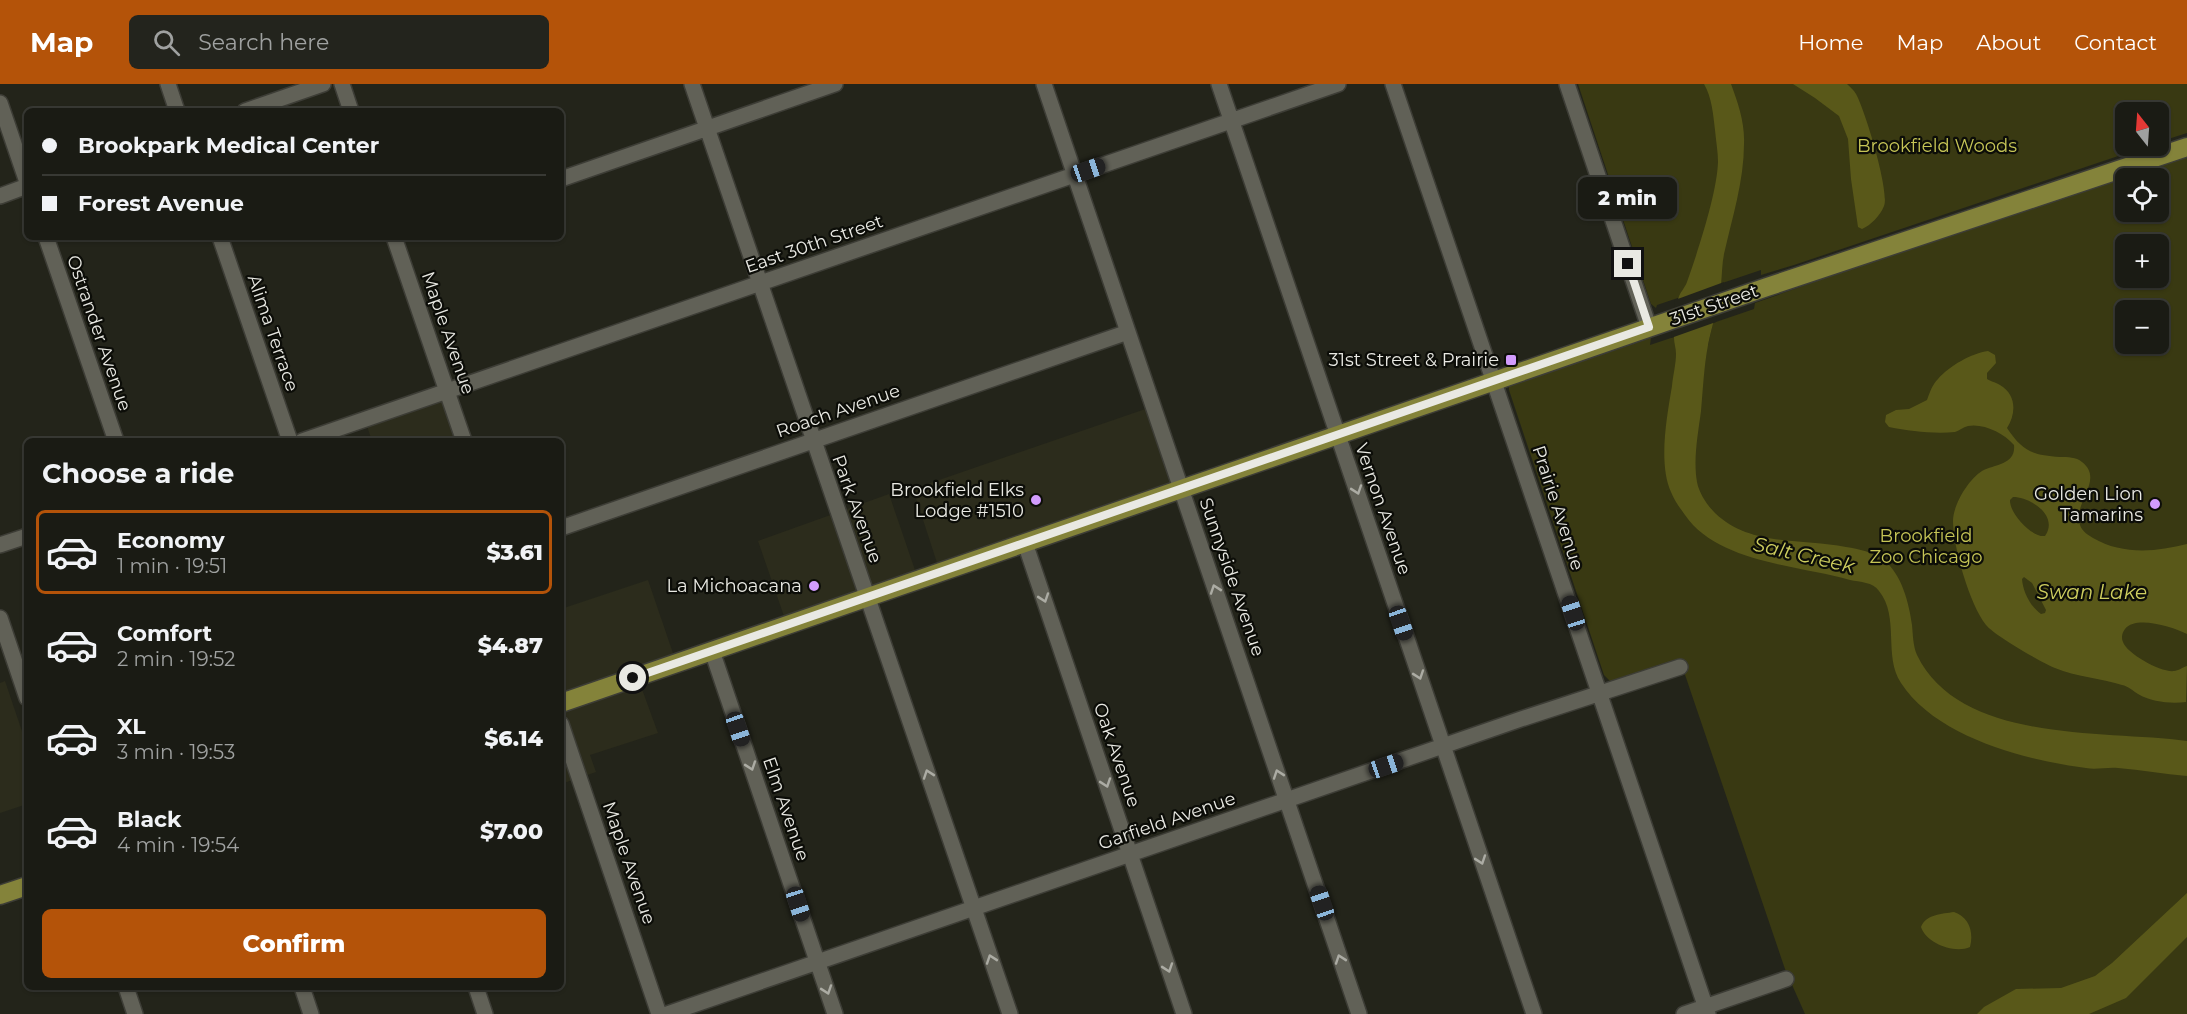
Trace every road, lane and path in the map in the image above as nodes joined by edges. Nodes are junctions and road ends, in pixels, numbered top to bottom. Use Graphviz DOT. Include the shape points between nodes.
graph roads {
  1 [pos="168,84"];
  2 [pos="323,84"];
  3 [pos="342,84"];
  4 [pos="692,84"];
  5 [pos="835,84"];
  6 [pos="1044,84"];
  7 [pos="1219,84"];
  8 [pos="1338,84"];
  9 [pos="1393,84"];
  10 [pos="1567,84"];
  11 [pos="0,103"];
  12 [pos="176,108"];
  13 [pos="254,108"];
  14 [pos="350,108"];
  15 [pos="1232,121"];
  16 [pos="706,128"];
  17 [pos="2187,147"];
  18 [pos="24,173"];
  19 [pos="1076,175"];
  20 [pos="564,178"];
  21 [pos="24,187"];
  22 [pos="0,196"];
  23 [pos="47,240"];
  24 [pos="221,240"];
  25 [pos="395,240"];
  26 [pos="759,284"];
  27 [pos="1649,327"];
  28 [pos="1128,332"];
  29 [pos="1495,381"];
  30 [pos="447,391"];
  31 [pos="1338,435"];
  32 [pos="115,438"];
  33 [pos="289,438"];
  34 [pos="311,438"];
  35 [pos="463,438"];
  36 [pos="812,440"];
  37 [pos="1181,489"];
  38 [pos="564,527"];
  39 [pos="24,537"];
  40 [pos="1025,543"];
  41 [pos="0,545"];
  42 [pos="868,597"];
  43 [pos="0,618"];
  44 [pos="712,651"];
  45 [pos="1680,667"];
  46 [pos="24,689"];
  47 [pos="1599,693"];
  48 [pos="564,701"];
  49 [pos="564,733"];
  50 [pos="1443,747"];
  51 [pos="1287,801"];
  52 [pos="1130,854"];
  53 [pos="24,887"];
  54 [pos="0,896"];
  55 [pos="974,908"];
  56 [pos="817,962"];
  57 [pos="1786,979"];
  58 [pos="127,990"];
  59 [pos="303,990"];
  60 [pos="477,990"];
  61 [pos="1707,1010"];
  62 [pos="135,1014"];
  63 [pos="311,1014"];
  64 [pos="485,1014"];
  65 [pos="659,1014"];
  66 [pos="667,1014"];
  67 [pos="835,1014"];
  68 [pos="1010,1014"];
  69 [pos="1184,1014"];
  70 [pos="1359,1014"];
  71 [pos="1534,1014"];
  72 [pos="1684,1014"];
  1 -- 12 [label="street"];
  2 -- 13 [label="street"];
  3 -- 14 [label="street"];
  4 -- 16 [label="street, Park Avenue"];
  5 -- 16 [label="street"];
  6 -- 19 [label="street, Sunnyside Avenue"];
  7 -- 15 [label="street, Vernon Avenue"];
  8 -- 15 [label="street, East 30th Street"];
  9 -- 29 [label="street, Prairie Avenue"];
  10 -- 27 [label="street"];
  11 -- 18 [label="street"];
  15 -- 19 [label="street, East 30th Street"];
  15 -- 31 [label="street, Vernon Avenue"];
  16 -- 20 [label="street"];
  16 -- 26 [label="street, Park Avenue"];
  17 -- 27 [label="main road, 31st Street"];
  19 -- 26 [label="street, East 30th Street"];
  19 -- 28 [label="street, Sunnyside Avenue"];
  21 -- 22 [label="street"];
  23 -- 32 [label="street, Ostrander Avenue"];
  24 -- 33 [label="street, Alima Terrace"];
  25 -- 30 [label="street, Maple Avenue"];
  26 -- 30 [label="street, East 30th Street"];
  26 -- 36 [label="street, Park Avenue"];
  27 -- 29 [label="main road, 31st Street"];
  28 -- 36 [label="street, Roach Avenue"];
  28 -- 37 [label="street, Sunnyside Avenue"];
  29 -- 31 [label="main road, 31st Street"];
  29 -- 47 [label="street, Prairie Avenue"];
  30 -- 34 [label="street, East 30th Street"];
  30 -- 35 [label="street, Maple Avenue"];
  31 -- 37 [label="main road, 31st Street"];
  31 -- 50 [label="street, Vernon Avenue, one-way"];
  36 -- 38 [label="street, Roach Avenue"];
  36 -- 42 [label="street, Park Avenue"];
  37 -- 40 [label="main road, 31st Street"];
  51 -- 37 [label="street, Sunnyside Avenue, one-way"];
  39 -- 41 [label="street"];
  40 -- 42 [label="main road, 31st Street"];
  40 -- 52 [label="street, Oak Avenue, one-way"];
  42 -- 44 [label="main road, 31st Street"];
  55 -- 42 [label="street, Park Avenue, one-way"];
  43 -- 46 [label="street"];
  44 -- 48 [label="main road, 31st Street"];
  44 -- 56 [label="street, Elm Avenue, one-way"];
  45 -- 47 [label="street, Garfield Avenue"];
  47 -- 50 [label="street, Garfield Avenue"];
  47 -- 61 [label="street, Prairie Avenue"];
  49 -- 65 [label="street, Maple Avenue"];
  50 -- 51 [label="street, Garfield Avenue"];
  50 -- 71 [label="street, Vernon Avenue, one-way"];
  51 -- 52 [label="street, Garfield Avenue"];
  70 -- 51 [label="street, Sunnyside Avenue, one-way"];
  52 -- 55 [label="street, Garfield Avenue"];
  52 -- 69 [label="street, Oak Avenue, one-way"];
  53 -- 54 [label="main road"];
  55 -- 56 [label="street, Garfield Avenue"];
  68 -- 55 [label="street, Park Avenue, one-way"];
  56 -- 66 [label="street, Garfield Avenue"];
  56 -- 67 [label="street, Elm Avenue, one-way"];
  57 -- 61 [label="street"];
  58 -- 62 [label="street"];
  59 -- 63 [label="street"];
  60 -- 64 [label="street"];
  61 -- 72 [label="street"];
}
